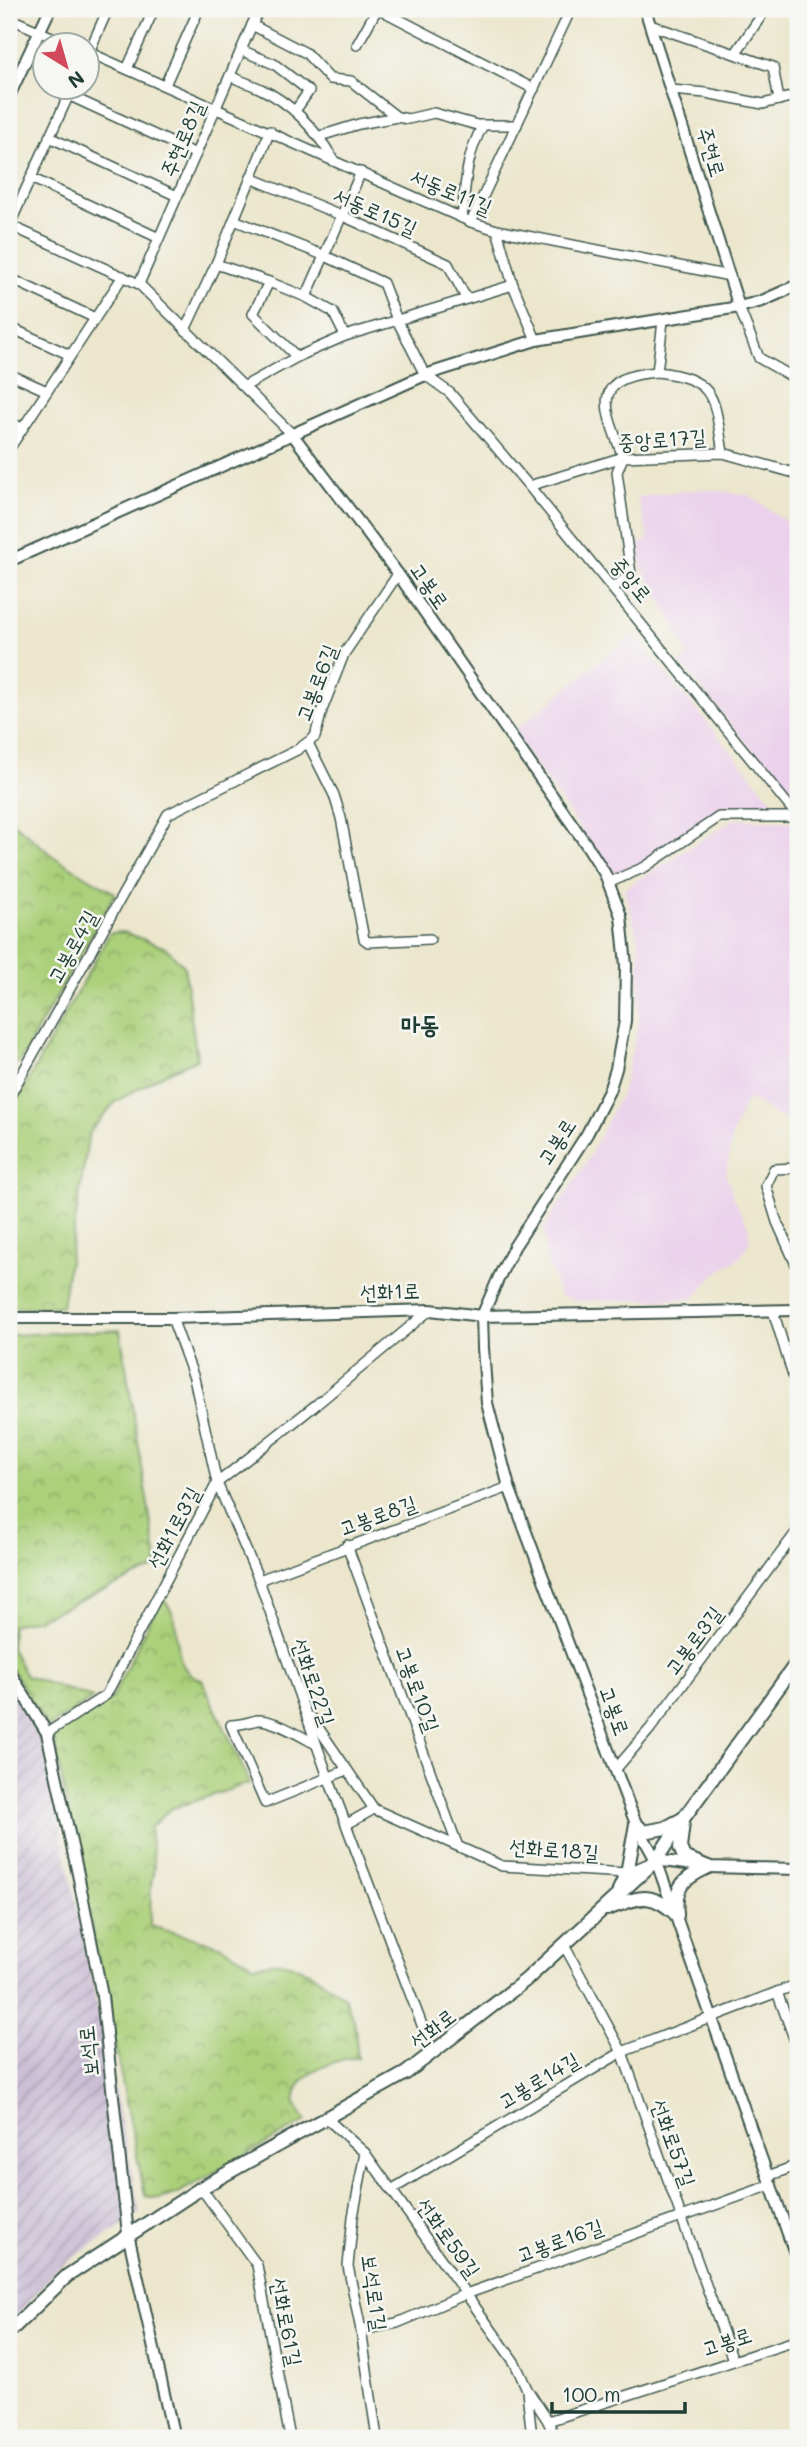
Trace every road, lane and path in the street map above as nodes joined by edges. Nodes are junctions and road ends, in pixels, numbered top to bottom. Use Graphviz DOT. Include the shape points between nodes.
graph roads {
  1 [pos="50,9"];
  2 [pos="108,9"];
  3 [pos="154,9"];
  4 [pos="199,9"];
  5 [pos="259,9"];
  6 [pos="378,9"];
  7 [pos="571,9"];
  8 [pos="645,9"];
  9 [pos="766,9"];
  10 [pos="9,18"];
  11 [pos="252,25"];
  12 [pos="650,25"];
  13 [pos="39,32"];
  14 [pos="98,32"];
  15 [pos="357,45"];
  16 [pos="32,47"];
  17 [pos="241,50"];
  18 [pos="735,54"];
  19 [pos="102,59"];
  20 [pos="128,69"];
  21 [pos="230,76"];
  22 [pos="165,85"];
  23 [pos="534,89"];
  24 [pos="671,90"];
  25 [pos="798,95"];
  26 [pos="9,96"];
  27 [pos="779,100"];
  28 [pos="65,102"];
  29 [pos="90,102"];
  30 [pos="216,108"];
  31 [pos="295,111"];
  32 [pos="397,117"];
  33 [pos="483,125"];
  34 [pos="517,125"];
  35 [pos="270,131"];
  36 [pos="320,136"];
  37 [pos="49,137"];
  38 [pos="196,155"];
  39 [pos="333,159"];
  40 [pos="361,172"];
  41 [pos="31,178"];
  42 [pos="251,178"];
  43 [pos="177,196"];
  44 [pos="343,216"];
  45 [pos="234,219"];
  46 [pos="467,220"];
  47 [pos="9,226"];
  48 [pos="498,230"];
  49 [pos="159,238"];
  50 [pos="323,255"];
  51 [pos="216,264"];
  52 [pos="122,276"];
  53 [pos="730,276"];
  54 [pos="9,278"];
  55 [pos="269,282"];
  56 [pos="139,284"];
  57 [pos="513,285"];
  58 [pos="798,285"];
  59 [pos="306,297"];
  60 [pos="466,298"];
  61 [pos="739,307"];
  62 [pos="95,318"];
  63 [pos="397,320"];
  64 [pos="663,321"];
  65 [pos="9,327"];
  66 [pos="185,330"];
  67 [pos="345,336"];
  68 [pos="536,340"];
  69 [pos="70,355"];
  70 [pos="297,358"];
  71 [pos="657,372"];
  72 [pos="9,374"];
  73 [pos="425,375"];
  74 [pos="798,380"];
  75 [pos="245,386"];
  76 [pos="47,391"];
  77 [pos="9,422"];
  78 [pos="22,428"];
  79 [pos="293,435"];
  80 [pos="9,449"];
  81 [pos="723,453"];
  82 [pos="623,457"];
  83 [pos="798,474"];
  84 [pos="529,486"];
  85 [pos="9,561"];
  86 [pos="398,573"];
  87 [pos="613,588"];
  88 [pos="308,743"];
  89 [pos="168,814"];
  90 [pos="798,817"];
  91 [pos="608,883"];
  92 [pos="430,939"];
  93 [pos="9,1072"];
  94 [pos="19,1079"];
  95 [pos="9,1097"];
  96 [pos="798,1168"];
  97 [pos="798,1269"];
  98 [pos="430,1310"];
  99 [pos="798,1310"];
  100 [pos="773,1311"];
  101 [pos="482,1316"];
  102 [pos="9,1318"];
  103 [pos="172,1318"];
  104 [pos="798,1392"];
  105 [pos="217,1483"];
  106 [pos="509,1487"];
  107 [pos="798,1530"];
  108 [pos="347,1545"];
  109 [pos="259,1580"];
  110 [pos="798,1661"];
  111 [pos="9,1671"];
  112 [pos="306,1709"];
  113 [pos="47,1733"];
  114 [pos="316,1744"];
  115 [pos="347,1770"];
  116 [pos="615,1770"];
  117 [pos="328,1777"];
  118 [pos="374,1809"];
  119 [pos="683,1818"];
  120 [pos="347,1824"];
  121 [pos="636,1824"];
  122 [pos="457,1844"];
  123 [pos="656,1860"];
  124 [pos="708,1867"];
  125 [pos="798,1869"];
  126 [pos="627,1873"];
  127 [pos="600,1911"];
  128 [pos="677,1915"];
  129 [pos="564,1945"];
  130 [pos="798,1984"];
  131 [pos="777,1993"];
  132 [pos="712,2017"];
  133 [pos="798,2049"];
  134 [pos="622,2052"];
  135 [pos="433,2054"];
  136 [pos="326,2118"];
  137 [pos="365,2153"];
  138 [pos="798,2165"];
  139 [pos="770,2181"];
  140 [pos="201,2189"];
  141 [pos="391,2190"];
  142 [pos="681,2216"];
  143 [pos="128,2234"];
  144 [pos="798,2262"];
  145 [pos="466,2294"];
  146 [pos="361,2330"];
  147 [pos="9,2332"];
  148 [pos="798,2340"];
  149 [pos="733,2360"];
  150 [pos="527,2389"];
  151 [pos="548,2421"];
  152 [pos="174,2438"];
  153 [pos="290,2438"];
  154 [pos="377,2438"];
  155 [pos="533,2438"];
  156 [pos="555,2438"];
  1 -- 13 [label="street"];
  2 -- 14 [label="street"];
  3 -- 20 [label="street"];
  4 -- 22 [label="street"];
  5 -- 11 [label="street, 주현로8길"];
  6 -- 15 [label="street"];
  6 -- 23 [label="street"];
  7 -- 23 [label="street"];
  8 -- 12 [label="street, 주현로"];
  9 -- 18 [label="street"];
  10 -- 13 [label="street"];
  11 -- 17 [label="street, 주현로8길"];
  11 -- 32 [label="street" via="306,53 330,79 351,81"];
  12 -- 18 [label="street"];
  12 -- 24 [label="street, 주현로"];
  16 -- 26 [label="street"];
  17 -- 21 [label="street, 주현로8길"];
  17 -- 31 [label="street" via="274,64 309,91"];
  18 -- 27 [label="street" via="773,67"];
  19 -- 20 [label="street, 서동로11길"];
  20 -- 22 [label="street, 서동로11길"];
  21 -- 30 [label="street, 주현로8길"];
  21 -- 31 [label="street"];
  22 -- 30 [label="street, 서동로11길"];
  23 -- 34 [label="street"];
  24 -- 27 [label="street" via="763,104"];
  24 -- 53 [label="street, 주현로"];
  25 -- 27 [label="street"];
  28 -- 37 [label="street"];
  29 -- 38 [label="street"];
  30 -- 35 [label="street, 서동로11길"];
  30 -- 38 [label="street, 주현로8길"];
  31 -- 36 [label="street"];
  32 -- 33 [label="street" via="434,113"];
  32 -- 36 [label="street"];
  33 -- 34 [label="street"];
  33 -- 46 [label="street" via="467,163"];
  34 -- 46 [label="street"];
  35 -- 39 [label="street, 서동로11길"];
  35 -- 42 [label="street"];
  36 -- 39 [label="street"];
  37 -- 41 [label="street"];
  37 -- 43 [label="street"];
  38 -- 43 [label="street, 주현로8길"];
  39 -- 40 [label="street, 서동로11길"];
  40 -- 44 [label="street"];
  40 -- 46 [label="street, 서동로11길"];
  41 -- 47 [label="street"];
  41 -- 49 [label="street"];
  42 -- 44 [label="street, 서동로15길"];
  42 -- 45 [label="street"];
  43 -- 49 [label="street, 주현로8길"];
  44 -- 50 [label="street"];
  44 -- 60 [label="street, 서동로15길" via="448,264"];
  45 -- 50 [label="street"];
  45 -- 51 [label="street"];
  46 -- 48 [label="street, 서동로11길"];
  47 -- 52 [label="street, 고봉로"];
  48 -- 53 [label="street"];
  48 -- 57 [label="street, 서동로11길"];
  49 -- 56 [label="street, 주현로8길"];
  50 -- 59 [label="street"];
  50 -- 63 [label="street" via="383,283"];
  51 -- 55 [label="street"];
  51 -- 66 [label="street"];
  52 -- 56 [label="street, 고봉로"];
  52 -- 62 [label="street"];
  53 -- 61 [label="street, 주현로"];
  54 -- 62 [label="street"];
  55 -- 59 [label="street"];
  55 -- 70 [label="street" via="253,314"];
  56 -- 66 [label="street, 고봉로"];
  57 -- 60 [label="street"];
  57 -- 68 [label="street, 서동로11길"];
  58 -- 61 [label="street"];
  59 -- 67 [label="street" via="333,312"];
  60 -- 63 [label="street"];
  61 -- 64 [label="street"];
  61 -- 74 [label="street" via="759,358"];
  62 -- 69 [label="street"];
  63 -- 67 [label="street"];
  63 -- 73 [label="street"];
  64 -- 68 [label="street"];
  64 -- 71 [label="street"];
  65 -- 69 [label="street"];
  66 -- 75 [label="street, 고봉로"];
  67 -- 70 [label="street"];
  68 -- 73 [label="street"];
  69 -- 76 [label="street"];
  70 -- 75 [label="street"];
  71 -- 81 [label="street" via="692,379 706,387"];
  71 -- 82 [label="street" via="622,379 606,399"];
  72 -- 76 [label="street"];
  73 -- 79 [label="street"];
  73 -- 84 [label="street, 중앙로" via="450,393"];
  75 -- 79 [label="street, 고봉로"];
  76 -- 78 [label="street"];
  77 -- 78 [label="street"];
  78 -- 80 [label="street"];
  79 -- 85 [label="street"];
  79 -- 86 [label="street, 고봉로"];
  81 -- 82 [label="street, 중앙로17길"];
  81 -- 83 [label="street, 중앙로17길"];
  82 -- 84 [label="street, 중앙로17길"];
  82 -- 87 [label="street" via="617,472 631,574"];
  84 -- 87 [label="street, 중앙로"];
  86 -- 88 [label="street, 고봉로6길" via="344,654 315,737"];
  86 -- 91 [label="street, 고봉로" via="589,847"];
  87 -- 90 [label="street, 중앙로"];
  88 -- 89 [label="street, 고봉로6길"];
  88 -- 92 [label="street" via="341,818 364,939"];
  89 -- 94 [label="street, 고봉로4길"];
  90 -- 91 [label="street" via="719,817 645,867"];
  91 -- 101 [label="street, 고봉로" via="621,916 625,965 625,1021 616,1069 587,1134 514,1247"];
  93 -- 94 [label="street"];
  94 -- 95 [label="street, 고봉로4길"];
  96 -- 97 [label="street" via="774,1169 766,1186"];
  98 -- 101 [label="street, 선화1로"];
  98 -- 103 [label="street, 선화1로"];
  98 -- 105 [label="street, 선화1로3길"];
  99 -- 100 [label="street, 선화1로"];
  100 -- 101 [label="street, 선화1로"];
  100 -- 104 [label="street"];
  101 -- 106 [label="street, 고봉로" via="487,1403"];
  102 -- 103 [label="street, 선화1로"];
  103 -- 105 [label="street, 선화로22길" via="194,1378"];
  105 -- 109 [label="street, 선화로22길"];
  105 -- 113 [label="street, 선화1로3길" via="106,1695"];
  106 -- 108 [label="street, 고봉로8길"];
  106 -- 116 [label="street, 고봉로"];
  107 -- 116 [label="street, 고봉로3길"];
  108 -- 109 [label="street, 고봉로8길"];
  108 -- 122 [label="street, 고봉로10길"];
  109 -- 112 [label="street, 선화로22길"];
  110 -- 119 [label="main road, 선화로"];
  111 -- 113 [label="street, 보석로"];
  112 -- 114 [label="street, 선화로22길"];
  112 -- 115 [label="street"];
  113 -- 143 [label="street, 보석로" via="102,1996"];
  114 -- 117 [label="street, 선화로22길"];
  114 -- 117 [label="street" via="260,1720 231,1725 265,1802"];
  115 -- 117 [label="street"];
  115 -- 118 [label="street"];
  116 -- 121 [label="street, 고봉로"];
  117 -- 120 [label="street, 선화로22길"];
  118 -- 120 [label="street"];
  118 -- 122 [label="street, 선화로18길"];
  119 -- 121 [label="main road" via="653,1832"];
  119 -- 123 [label="main road, 선화로"];
  119 -- 124 [label="main road" via="680,1848 684,1857"];
  120 -- 135 [label="street, 선화로22길"];
  121 -- 123 [label="street, 고봉로"];
  121 -- 126 [label="main road"];
  122 -- 126 [label="street, 선화로18길" via="502,1866"];
  123 -- 124 [label="street"];
  123 -- 126 [label="street, 선화로18길"];
  123 -- 127 [label="main road, 선화로"];
  123 -- 128 [label="street, 고봉로"];
  124 -- 125 [label="street"];
  124 -- 128 [label="main road" via="689,1876 675,1896"];
  126 -- 127 [label="main road"];
  127 -- 128 [label="main road" via="649,1897"];
  127 -- 129 [label="main road, 선화로"];
  128 -- 132 [label="street, 고봉로"];
  129 -- 134 [label="street, 선화로57길"];
  129 -- 135 [label="main road, 선화로"];
  130 -- 131 [label="street, 고봉로14길"];
  131 -- 132 [label="street, 고봉로14길"];
  131 -- 133 [label="street"];
  132 -- 134 [label="street, 고봉로14길"];
  132 -- 139 [label="street, 고봉로"];
  134 -- 141 [label="street, 고봉로14길"];
  134 -- 142 [label="street, 선화로57길"];
  135 -- 136 [label="main road, 선화로"];
  136 -- 137 [label="street, 선화로59길"];
  136 -- 140 [label="main road, 선화로"];
  137 -- 141 [label="street, 선화로59길"];
  137 -- 146 [label="street, 보석로1길" via="348,2266"];
  138 -- 139 [label="street, 고봉로16길"];
  139 -- 142 [label="street, 고봉로16길"];
  139 -- 144 [label="street, 고봉로"];
  140 -- 143 [label="main road, 선화로"];
  140 -- 153 [label="street, 선화로61길" via="257,2265"];
  141 -- 145 [label="street, 선화로59길"];
  142 -- 145 [label="street, 고봉로16길"];
  142 -- 149 [label="street, 선화로57길"];
  143 -- 147 [label="main road, 선화로" via="67,2276"];
  143 -- 152 [label="street, 보석로"];
  145 -- 146 [label="street, 고봉로16길" via="397,2323"];
  145 -- 150 [label="street, 선화로59길" via="515,2362"];
  146 -- 154 [label="street, 보석로1길"];
  148 -- 149 [label="street, 고봉로"];
  149 -- 151 [label="street, 고봉로"];
  150 -- 151 [label="street, 선화로59길"];
  150 -- 155 [label="street, 선화로59길"];
  151 -- 156 [label="street, 선화로59길"];
}
